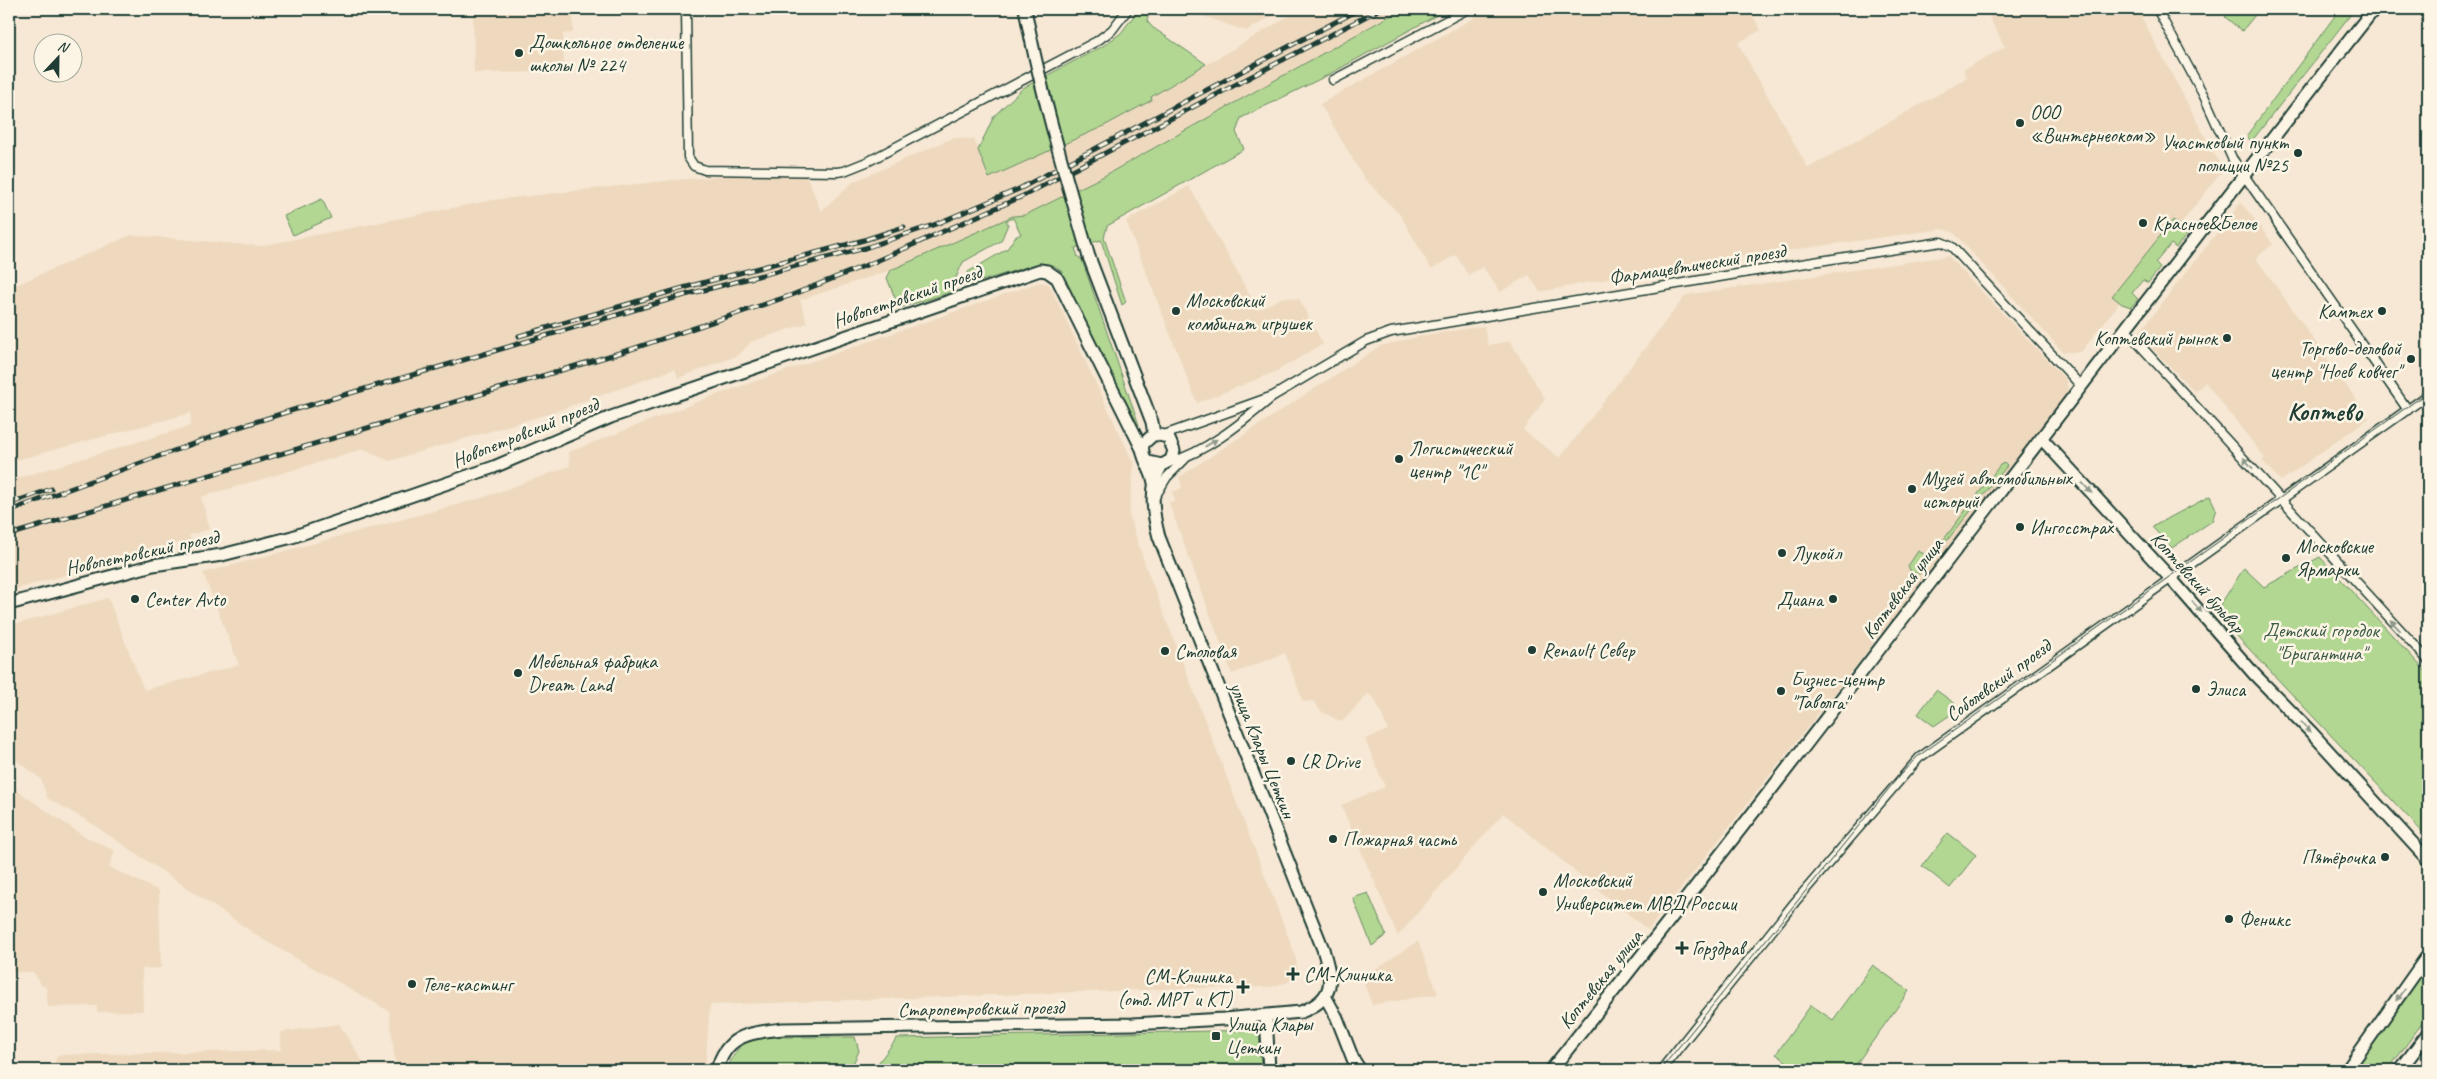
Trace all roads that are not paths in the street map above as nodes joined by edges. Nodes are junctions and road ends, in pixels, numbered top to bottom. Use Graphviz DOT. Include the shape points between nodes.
graph roads {
  1 [pos="686,9"];
  2 [pos="1025,9"];
  3 [pos="1128,9"];
  4 [pos="1468,9"];
  5 [pos="2157,9"];
  6 [pos="2374,9"];
  7 [pos="1334,80"];
  8 [pos="2244,176"];
  9 [pos="2126,330"];
  10 [pos="2082,387"];
  11 [pos="2428,395"];
  12 [pos="1273,396"];
  13 [pos="2408,410"];
  14 [pos="1159,434"];
  15 [pos="2042,439"];
  16 [pos="1142,449"];
  17 [pos="1188,457"];
  18 [pos="1148,462"];
  19 [pos="1164,464"];
  20 [pos="1154,488"];
  21 [pos="2280,499"];
  22 [pos="1153,506"];
  23 [pos="2171,579"];
  24 [pos="9,604"];
  25 [pos="2428,660"];
  26 [pos="2428,860"];
  27 [pos="2428,955"];
  28 [pos="1325,996"];
  29 [pos="1266,1016"];
  30 [pos="2428,1033"];
  31 [pos="716,1070"];
  32 [pos="1269,1070"];
  33 [pos="1360,1070"];
  34 [pos="1551,1070"];
  35 [pos="1660,1070"];
  36 [pos="2347,1070"];
  37 [pos="2400,1070"];
  1 -- 3 [label="street" via="688,157 694,166 705,170 837,172 869,161 1097,41 1112,30"];
  2 -- 14 [label="street, bridge" via="1058,153 1089,257"];
  4 -- 7 [label="street"];
  5 -- 8 [label="street"];
  6 -- 8 [label="street, Коптевская улица"];
  8 -- 9 [label="street, Коптевская улица"];
  8 -- 13 [label="street"];
  9 -- 10 [label="street, Коптевская улица"];
  21 -- 9 [label="street, one-way"];
  10 -- 12 [label="street, Фармацевтический проезд" via="1952,247 1941,242 1391,332 1366,341"];
  10 -- 15 [label="street, Коптевская улица"];
  11 -- 13 [label="street, Соболевский проезд"];
  12 -- 14 [label="street, Фармацевтический проезд"];
  17 -- 12 [label="street, Фармацевтический проезд, one-way" via="1219,438"];
  13 -- 21 [label="street, Соболевский проезд"];
  14 -- 16 [label="street" via="1146,439"];
  14 -- 19 [label="street" via="1172,441 1174,451"];
  15 -- 23 [label="street, Коптевский бульвар, one-way"];
  15 -- 34 [label="street, Коптевская улица" via="1665,928"];
  16 -- 18 [label="street"];
  16 -- 24 [label="street, Новопетровский проезд" via="1057,278 1040,270 611,418 494,468 292,537 222,555 153,566"];
  17 -- 19 [label="street, Фармацевтический проезд"];
  17 -- 22 [label="street, Фармацевтический проезд" via="1167,477"];
  18 -- 19 [label="street"];
  18 -- 20 [label="street, улица Клары Цеткин"];
  19 -- 20 [label="street, улица Клары Цеткин"];
  20 -- 22 [label="street, улица Клары Цеткин"];
  21 -- 23 [label="street, Соболевский проезд"];
  25 -- 21 [label="street, one-way"];
  22 -- 28 [label="street, улица Клары Цеткин" via="1168,562 1323,948 1331,981"];
  23 -- 26 [label="street, Коптевский бульвар, one-way" via="2255,675"];
  23 -- 35 [label="street, Соболевский проезд" via="1919,758 1795,902"];
  27 -- 36 [label="street, one-way"];
  28 -- 29 [label="street" via="1301,1012"];
  28 -- 33 [label="street"];
  29 -- 31 [label="street, Старопетровский проезд" via="1132,1024 761,1031 736,1038 723,1054"];
  29 -- 32 [label="street"];
  30 -- 37 [label="street"];
}
